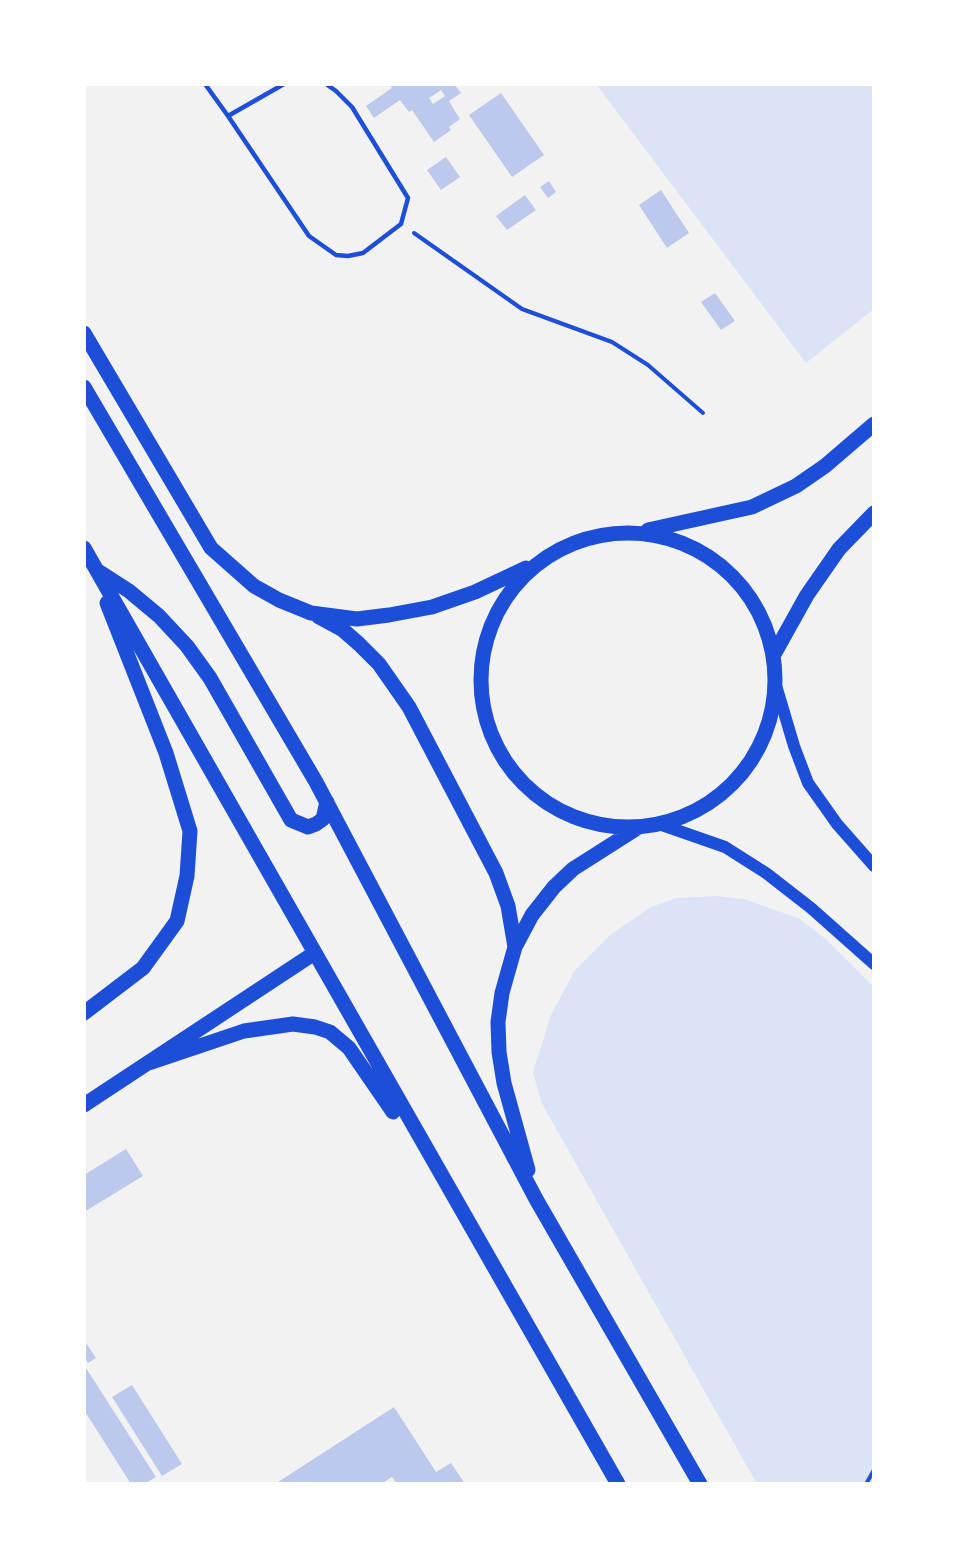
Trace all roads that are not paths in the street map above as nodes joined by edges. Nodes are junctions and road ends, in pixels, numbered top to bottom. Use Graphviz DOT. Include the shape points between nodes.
graph roads {
  1 [pos="205,84"];
  2 [pos="284,84"];
  3 [pos="326,84"];
  4 [pos="228,116"];
  5 [pos="84,333"];
  6 [pos="84,387"];
  7 [pos="874,424"];
  8 [pos="873,514"];
  9 [pos="635,532"];
  10 [pos="84,548"];
  11 [pos="537,563"];
  12 [pos="96,569"];
  13 [pos="311,613"];
  14 [pos="773,656"];
  15 [pos="775,682"];
  16 [pos="327,802"];
  17 [pos="659,824"];
  18 [pos="639,827"];
  19 [pos="874,866"];
  20 [pos="515,947"];
  21 [pos="313,954"];
  22 [pos="874,964"];
  23 [pos="84,1012"];
  24 [pos="149,1063"];
  25 [pos="84,1105"];
  26 [pos="451,1196"];
  27 [pos="536,1198"];
  28 [pos="618,1484"];
  29 [pos="700,1484"];
  1 -- 4 [label="lane"];
  2 -- 4 [label="lane"];
  3 -- 4 [label="lane" via="352,107 408,198 401,224 363,253 336,255 309,236"];
  5 -- 13 [label="main road" via="211,548 254,586"];
  6 -- 16 [label="main road"];
  7 -- 9 [label="main road" via="796,486 752,507"];
  8 -- 14 [label="main road" via="839,549"];
  9 -- 11 [label="main road" via="583,539"];
  9 -- 14 [label="main road" via="690,546 715,561 753,603"];
  10 -- 12 [label="main road"];
  11 -- 13 [label="main road" via="432,607 357,619"];
  11 -- 18 [label="main road" via="499,607 488,633 481,690 496,746 512,771 555,808 582,820"];
  12 -- 16 [label="main road" via="152,610 187,646 210,678 291,820 308,827 316,824 323,819"];
  12 -- 21 [label="main road"];
  12 -- 23 [label="main road" via="166,753 190,831 187,876 177,921 143,968"];
  13 -- 20 [label="main road" via="343,630 359,644 379,664 409,707 496,873 508,906"];
  14 -- 15 [label="main road"];
  15 -- 17 [label="main road" via="767,731 742,774 705,806"];
  15 -- 19 [label="main road" via="808,783"];
  16 -- 27 [label="main road"];
  17 -- 18 [label="main road"];
  17 -- 22 [label="main road" via="725,847 750,862 811,908"];
  18 -- 20 [label="main road" via="573,869 554,887 532,915"];
  20 -- 27 [label="main road" via="502,993 499,1052"];
  21 -- 24 [label="main road"];
  21 -- 26 [label="main road"];
  24 -- 25 [label="main road"];
  24 -- 26 [label="main road" via="244,1030 267,1026 293,1024 330,1032 349,1048"];
  26 -- 28 [label="main road"];
  27 -- 29 [label="main road"];
}
